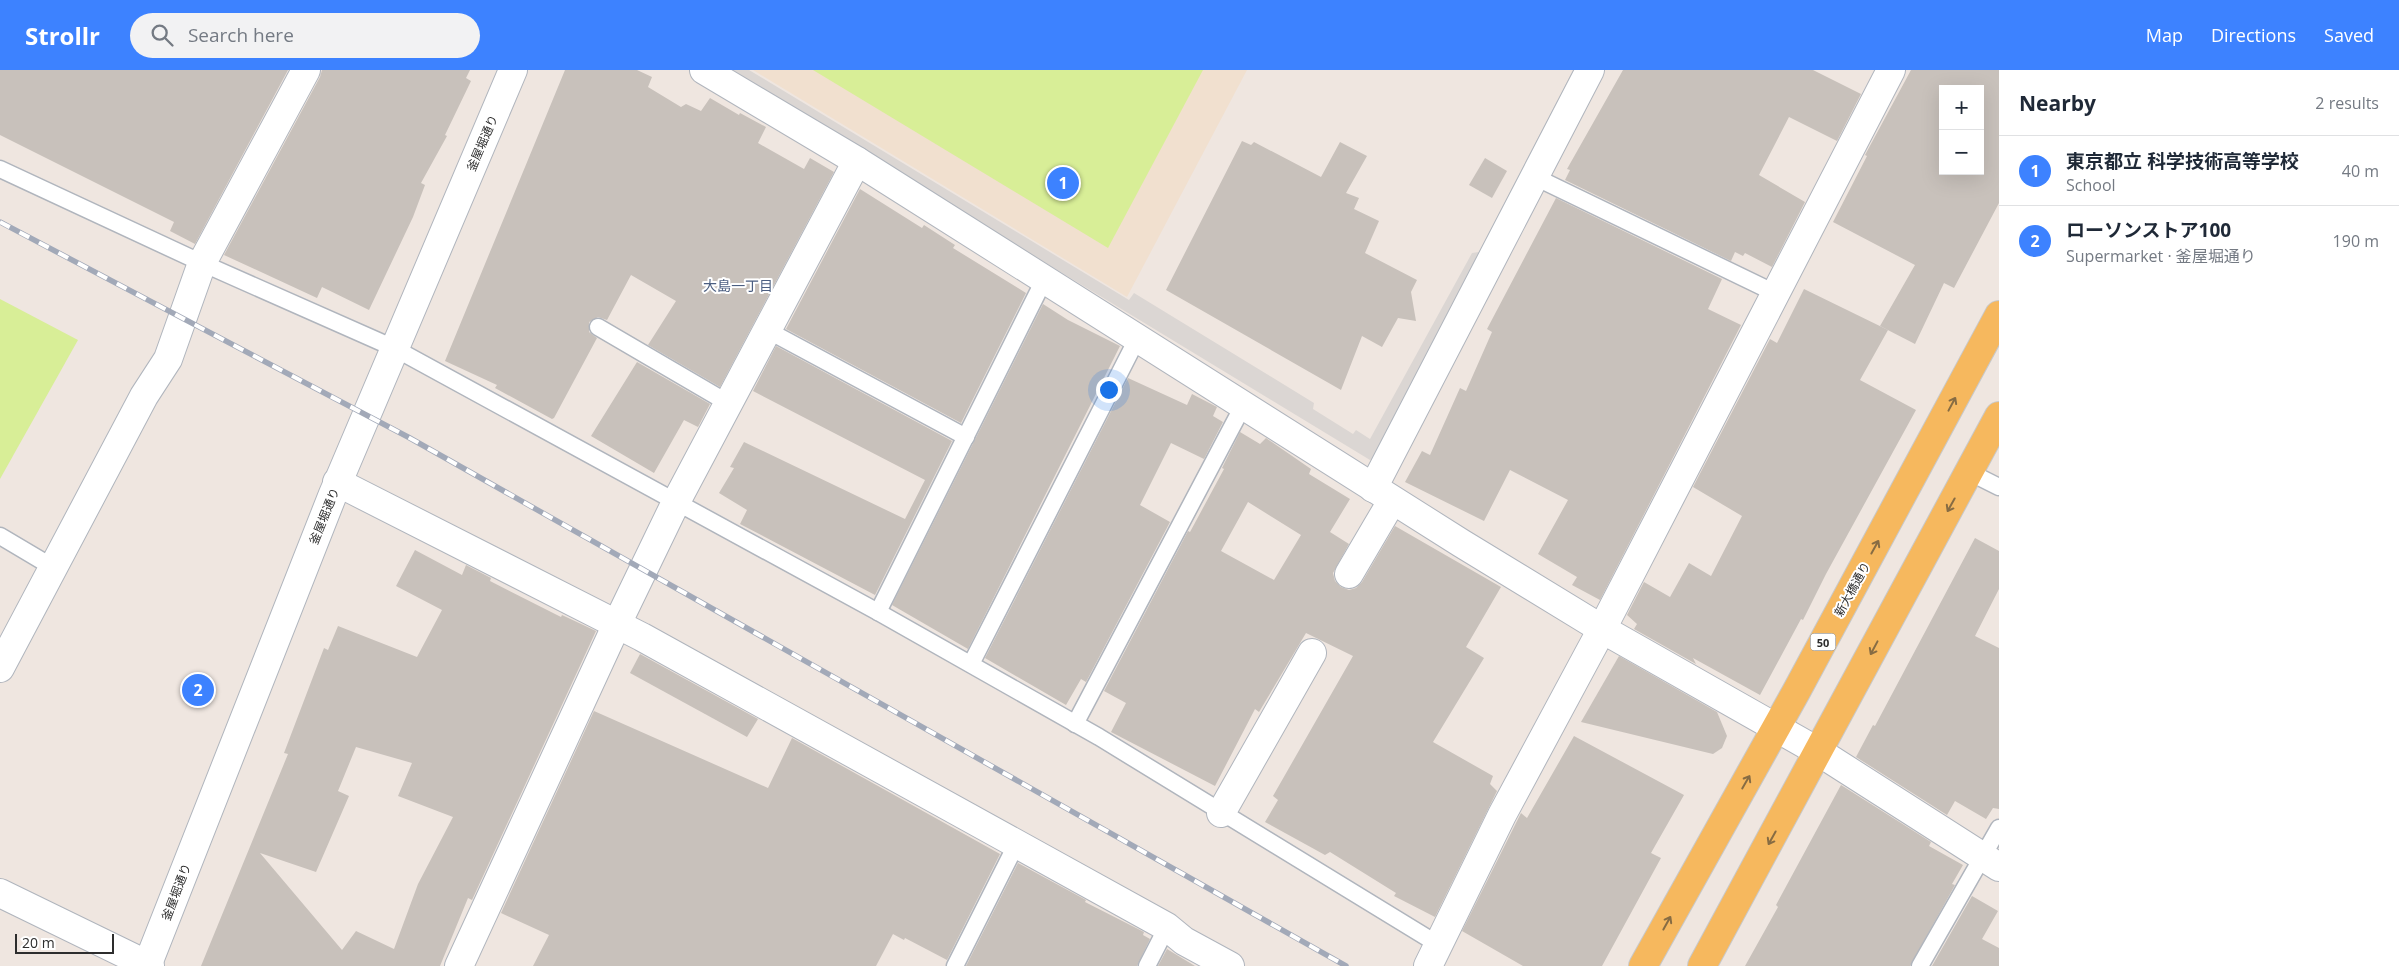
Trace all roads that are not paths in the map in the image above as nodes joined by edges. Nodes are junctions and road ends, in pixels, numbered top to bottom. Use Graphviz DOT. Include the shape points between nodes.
graph roads {
  1 [pos="306,70"];
  2 [pos="513,70"];
  3 [pos="704,70"];
  4 [pos="1590,70"];
  5 [pos="1891,70"];
  6 [pos="857,162"];
  7 [pos="0,170"];
  8 [pos="1535,177"];
  9 [pos="202,263"];
  10 [pos="1044,280"];
  11 [pos="1775,293"];
  12 [pos="1999,315"];
  13 [pos="598,327"];
  14 [pos="767,330"];
  15 [pos="1137,339"];
  16 [pos="394,348"];
  17 [pos="728,403"];
  18 [pos="1243,406"];
  19 [pos="1999,416"];
  20 [pos="966,437"];
  21 [pos="1969,472"];
  22 [pos="337,482"];
  23 [pos="1999,487"];
  24 [pos="1383,494"];
  25 [pos="676,502"];
  26 [pos="0,536"];
  27 [pos="54,568"];
  28 [pos="1349,574"];
  29 [pos="878,612"];
  30 [pos="616,624"];
  31 [pos="1602,629"];
  32 [pos="1312,652"];
  33 [pos="971,664"];
  34 [pos="0,668"];
  35 [pos="1075,724"];
  36 [pos="1776,728"];
  37 [pos="1819,752"];
  38 [pos="1221,813"];
  39 [pos="1999,828"];
  40 [pos="1017,843"];
  41 [pos="1991,862"];
  42 [pos="0,893"];
  43 [pos="1167,927"];
  44 [pos="1433,955"];
  45 [pos="148,966"];
  46 [pos="459,966"];
  47 [pos="954,966"];
  48 [pos="1147,966"];
  49 [pos="1230,966"];
  50 [pos="1643,966"];
  51 [pos="1702,966"];
  52 [pos="1920,966"];
  1 -- 9 [label="street"];
  2 -- 16 [label="street, 釜屋堀通り"];
  3 -- 6 [label="street"];
  4 -- 8 [label="street"];
  5 -- 11 [label="street"];
  6 -- 10 [label="street"];
  6 -- 14 [label="street"];
  7 -- 9 [label="lane"];
  8 -- 11 [label="lane"];
  8 -- 24 [label="street"];
  9 -- 16 [label="lane"];
  9 -- 27 [label="street" via="168,359 140,405"];
  10 -- 15 [label="street"];
  10 -- 20 [label="lane"];
  11 -- 31 [label="street"];
  36 -- 12 [label="main road, 新大橋通り / 50, one-way"];
  13 -- 17 [label="lane"];
  14 -- 17 [label="street"];
  14 -- 20 [label="lane"];
  15 -- 18 [label="street"];
  15 -- 33 [label="lane"];
  16 -- 22 [label="street, 釜屋堀通り"];
  16 -- 25 [label="lane"];
  17 -- 25 [label="street"];
  18 -- 24 [label="street"];
  18 -- 35 [label="lane"];
  19 -- 21 [label="main road"];
  20 -- 29 [label="lane"];
  21 -- 23 [label="lane"];
  21 -- 37 [label="main road, one-way"];
  22 -- 30 [label="street"];
  22 -- 45 [label="street, 釜屋堀通り"];
  24 -- 28 [label="street"];
  24 -- 31 [label="street"];
  25 -- 29 [label="lane"];
  25 -- 30 [label="street"];
  26 -- 27 [label="lane"];
  27 -- 34 [label="street"];
  29 -- 33 [label="lane"];
  30 -- 40 [label="street"];
  30 -- 46 [label="street"];
  31 -- 36 [label="street"];
  31 -- 44 [label="street" via="1502,815"];
  32 -- 38 [label="street"];
  33 -- 35 [label="lane"];
  35 -- 38 [label="lane"];
  36 -- 37 [label="street"];
  50 -- 36 [label="main road, 新大橋通り / 50, one-way"];
  37 -- 41 [label="street"];
  37 -- 51 [label="main road, one-way"];
  38 -- 44 [label="lane"];
  39 -- 41 [label="lane"];
  40 -- 43 [label="street"];
  40 -- 47 [label="lane"];
  41 -- 52 [label="lane"];
  42 -- 45 [label="street"];
  43 -- 48 [label="lane"];
  43 -- 49 [label="street" via="1184,941"];
}
